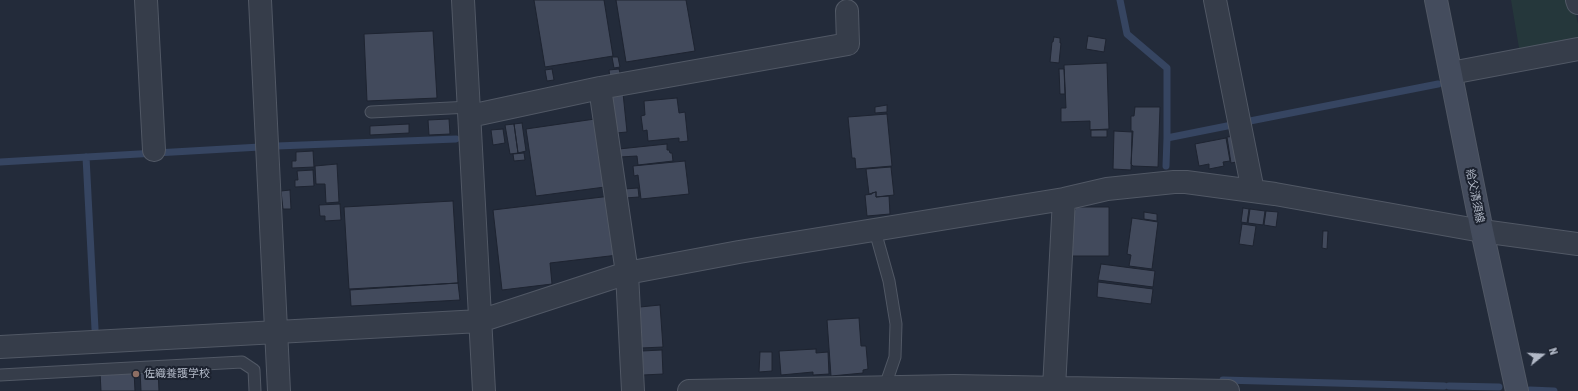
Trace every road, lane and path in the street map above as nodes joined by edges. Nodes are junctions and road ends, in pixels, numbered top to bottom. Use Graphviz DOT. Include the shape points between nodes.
graph roads {
  1 [pos="146,0"];
  2 [pos="260,0"];
  3 [pos="463,0"];
  4 [pos="1215,0"];
  5 [pos="1436,0"];
  6 [pos="847,11"];
  7 [pos="1578,49"];
  8 [pos="1451,73"];
  9 [pos="600,88"];
  10 [pos="470,111"];
  11 [pos="371,112"];
  12 [pos="154,150"];
  13 [pos="1253,191"];
  14 [pos="1064,199"];
  15 [pos="875,231"];
  16 [pos="1482,231"];
  17 [pos="1578,244"];
  18 [pos="627,273"];
  19 [pos="480,321"];
  20 [pos="276,332"];
  21 [pos="0,347"];
  22 [pos="0,375"];
  23 [pos="885,386"];
  24 [pos="954,388"];
  25 [pos="1054,388"];
  26 [pos="1130,390"];
  27 [pos="255,391"];
  28 [pos="279,391"];
  29 [pos="484,391"];
  30 [pos="633,391"];
  31 [pos="689,391"];
  32 [pos="715,391"];
  33 [pos="1228,391"];
  34 [pos="1517,391"];
  1 -- 12 [label="street"];
  2 -- 20 [label="street"];
  3 -- 10 [label="street"];
  4 -- 13 [label="street"];
  5 -- 8 [label="main road, 給父清須線"];
  6 -- 9 [label="street" via="848,44"];
  7 -- 8 [label="street"];
  8 -- 16 [label="main road, 給父清須線"];
  9 -- 10 [label="street"];
  9 -- 18 [label="street"];
  10 -- 11 [label="lane"];
  10 -- 19 [label="street"];
  13 -- 14 [label="street" via="1186,182 1107,189"];
  13 -- 16 [label="street"];
  14 -- 15 [label="street"];
  14 -- 25 [label="street"];
  15 -- 18 [label="street" via="739,252"];
  15 -- 23 [label="lane" via="889,281 896,324 895,357"];
  16 -- 17 [label="street"];
  16 -- 34 [label="main road, 給父清須線"];
  18 -- 19 [label="street"];
  18 -- 30 [label="street"];
  19 -- 20 [label="street"];
  19 -- 29 [label="street"];
  20 -- 21 [label="street"];
  20 -- 28 [label="street"];
  22 -- 27 [label="lane" via="242,362 254,370"];
  23 -- 24 [label="street"];
  23 -- 32 [label="street"];
  24 -- 25 [label="street"];
  25 -- 26 [label="street"];
  26 -- 33 [label="street"];
  31 -- 32 [label="street"];
}
